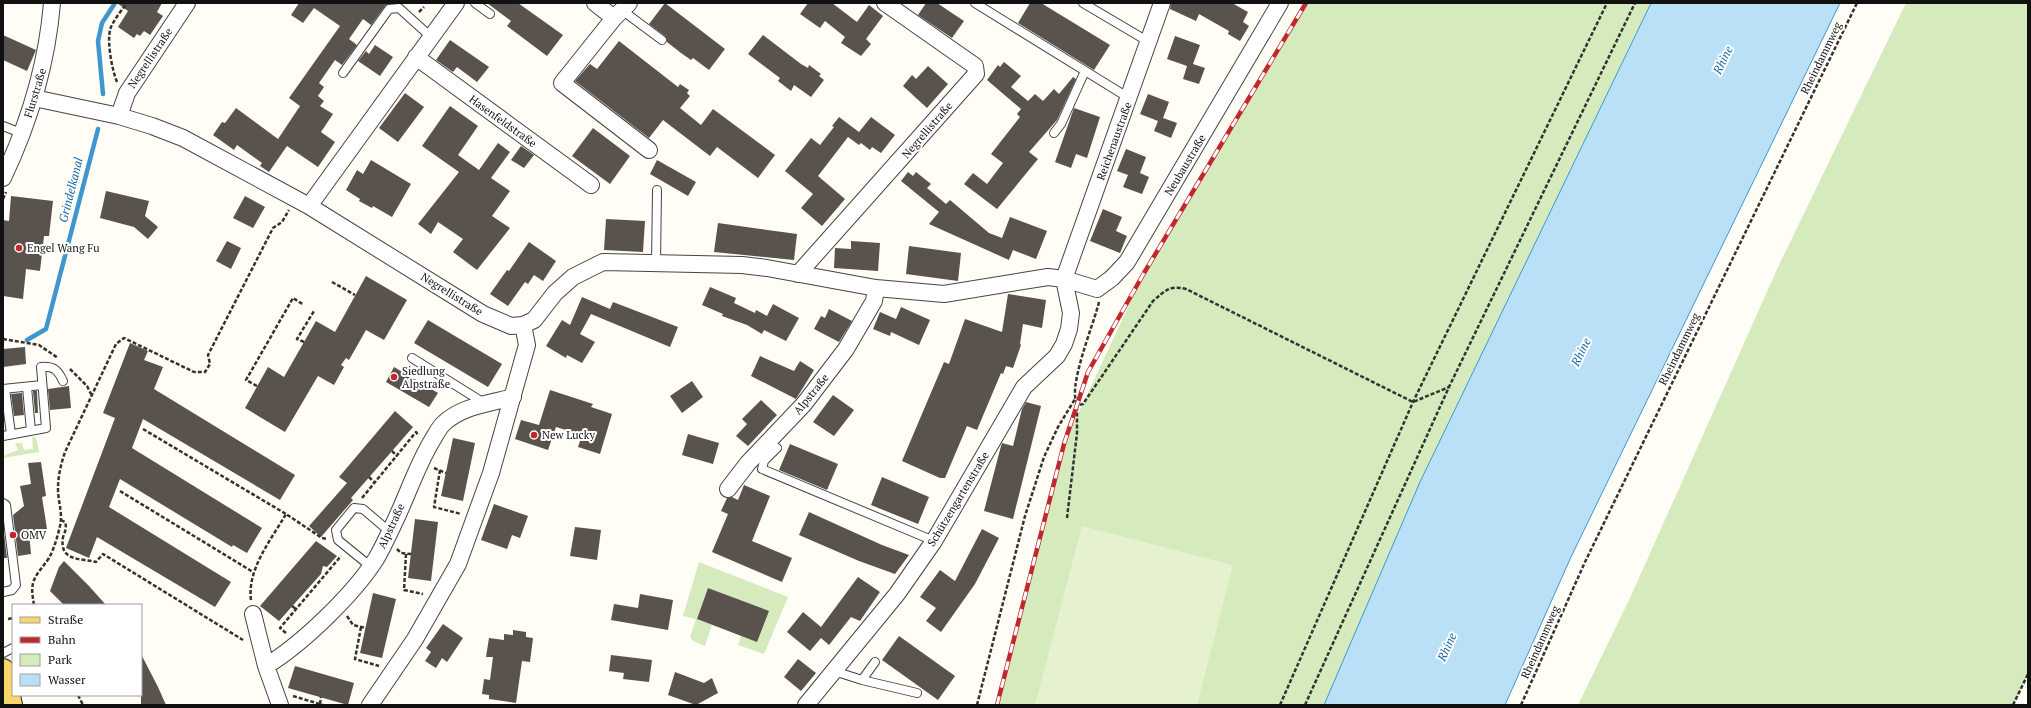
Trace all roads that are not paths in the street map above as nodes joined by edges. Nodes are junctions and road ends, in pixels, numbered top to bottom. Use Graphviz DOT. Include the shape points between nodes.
graph roads {
  1 [pos="52,3"];
  2 [pos="187,3"];
  3 [pos="456,3"];
  4 [pos="474,3"];
  5 [pos="595,3"];
  6 [pos="885,3"];
  7 [pos="975,3"];
  8 [pos="1083,3"];
  9 [pos="1162,3"];
  10 [pos="1280,3"];
  11 [pos="622,11"];
  12 [pos="490,14"];
  13 [pos="431,37"];
  14 [pos="662,40"];
  15 [pos="1149,42"];
  16 [pos="416,57"];
  17 [pos="1084,71"];
  18 [pos="343,73"];
  19 [pos="34,98"];
  20 [pos="1129,98"];
  21 [pos="119,116"];
  22 [pos="3,126"];
  23 [pos="21,133"];
  24 [pos="1054,133"];
  25 [pos="649,150"];
  26 [pos="6,182"];
  27 [pos="591,185"];
  28 [pos="657,190"];
  29 [pos="302,202"];
  30 [pos="656,263"];
  31 [pos="798,274"];
  32 [pos="1064,279"];
  33 [pos="876,288"];
  34 [pos="522,325"];
  35 [pos="412,358"];
  36 [pos="64,381"];
  37 [pos="42,385"];
  38 [pos="27,386"];
  39 [pos="4,389"];
  40 [pos="513,397"];
  41 [pos="486,404"];
  42 [pos="32,431"];
  43 [pos="7,435"];
  44 [pos="777,448"];
  45 [pos="728,489"];
  46 [pos="3,503"];
  47 [pos="390,532"];
  48 [pos="934,542"];
  49 [pos="370,566"];
  50 [pos="3,592"];
  51 [pos="253,614"];
  52 [pos="12,648"];
  53 [pos="3,653"];
  54 [pos="875,662"];
  55 [pos="266,666"];
  56 [pos="3,670"];
  57 [pos="834,671"];
  58 [pos="862,680"];
  59 [pos="917,692"];
  60 [pos="277,698"];
  61 [pos="11,705"];
  62 [pos="370,705"];
  63 [pos="806,705"];
  1 -- 19 [label="street, Flurstraße" via="49,39"];
  2 -- 21 [label="street, Negrellistraße" via="127,93"];
  3 -- 13 [label="street"];
  4 -- 12 [label="lane"];
  5 -- 11 [label="street"];
  6 -- 31 [label="street, Negrellistraße" via="975,66 976,74"];
  7 -- 17 [label="lane"];
  8 -- 15 [label="lane"];
  9 -- 15 [label="street, Reichenaustraße"];
  10 -- 32 [label="street, Neubaustraße" via="1127,262 1097,289"];
  11 -- 14 [label="lane"];
  11 -- 25 [label="street" via="562,83"];
  13 -- 16 [label="street"];
  13 -- 18 [label="lane" via="399,8 390,9"];
  15 -- 20 [label="street, Reichenaustraße"];
  16 -- 27 [label="street, Hasenfeldstraße"];
  16 -- 29 [label="street"];
  17 -- 20 [label="lane"];
  17 -- 24 [label="lane" via="1062,124"];
  19 -- 21 [label="street, Negrellistraße"];
  19 -- 23 [label="street, Flurstraße"];
  20 -- 32 [label="street, Reichenaustraße"];
  21 -- 29 [label="street, Negrellistraße" via="183,138"];
  22 -- 23 [label="lane"];
  23 -- 26 [label="street, Flurstraße"];
  28 -- 30 [label="lane"];
  29 -- 34 [label="street, Negrellistraße" via="483,314 510,326"];
  30 -- 31 [label="street" via="742,265"];
  30 -- 34 [label="street" via="603,262 573,277 554,293 534,320"];
  31 -- 33 [label="street"];
  32 -- 33 [label="street" via="1048,277 944,294"];
  32 -- 48 [label="street, Schützengartenstraße" via="1071,313 1064,344 1057,356 1024,387"];
  33 -- 45 [label="street, Alpstraße" via="874,300 846,349 804,404 748,463"];
  34 -- 40 [label="street" via="527,345"];
  35 -- 41 [label="lane"];
  36 -- 37 [label="lane" via="59,371 50,366 41,367"];
  37 -- 38 [label="lane"];
  37 -- 42 [label="lane" via="46,428"];
  38 -- 39 [label="lane"];
  38 -- 42 [label="lane"];
  39 -- 43 [label="lane"];
  40 -- 41 [label="street, Alpstraße"];
  40 -- 62 [label="street" via="491,474 458,564 395,670"];
  41 -- 47 [label="street, Alpstraße" via="460,412 442,425 429,447"];
  42 -- 43 [label="lane"];
  44 -- 48 [label="lane" via="764,461 762,469"];
  46 -- 50 [label="lane" via="6,505 16,585 12,590"];
  47 -- 49 [label="street, Alpstraße"];
  47 -- 49 [label="lane" via="363,508 354,508 336,530 338,540"];
  48 -- 57 [label="street, Schützengartenstraße" via="897,594"];
  49 -- 55 [label="street, Alpstraße" via="339,603 281,657"];
  51 -- 55 [label="street"];
  52 -- 53 [label="lane"];
  54 -- 58 [label="lane"];
  55 -- 60 [label="street"];
  56 -- 61 [label="main road"];
  57 -- 58 [label="lane"];
  57 -- 63 [label="street, Schützengartenstraße"];
  58 -- 59 [label="lane"];
}
